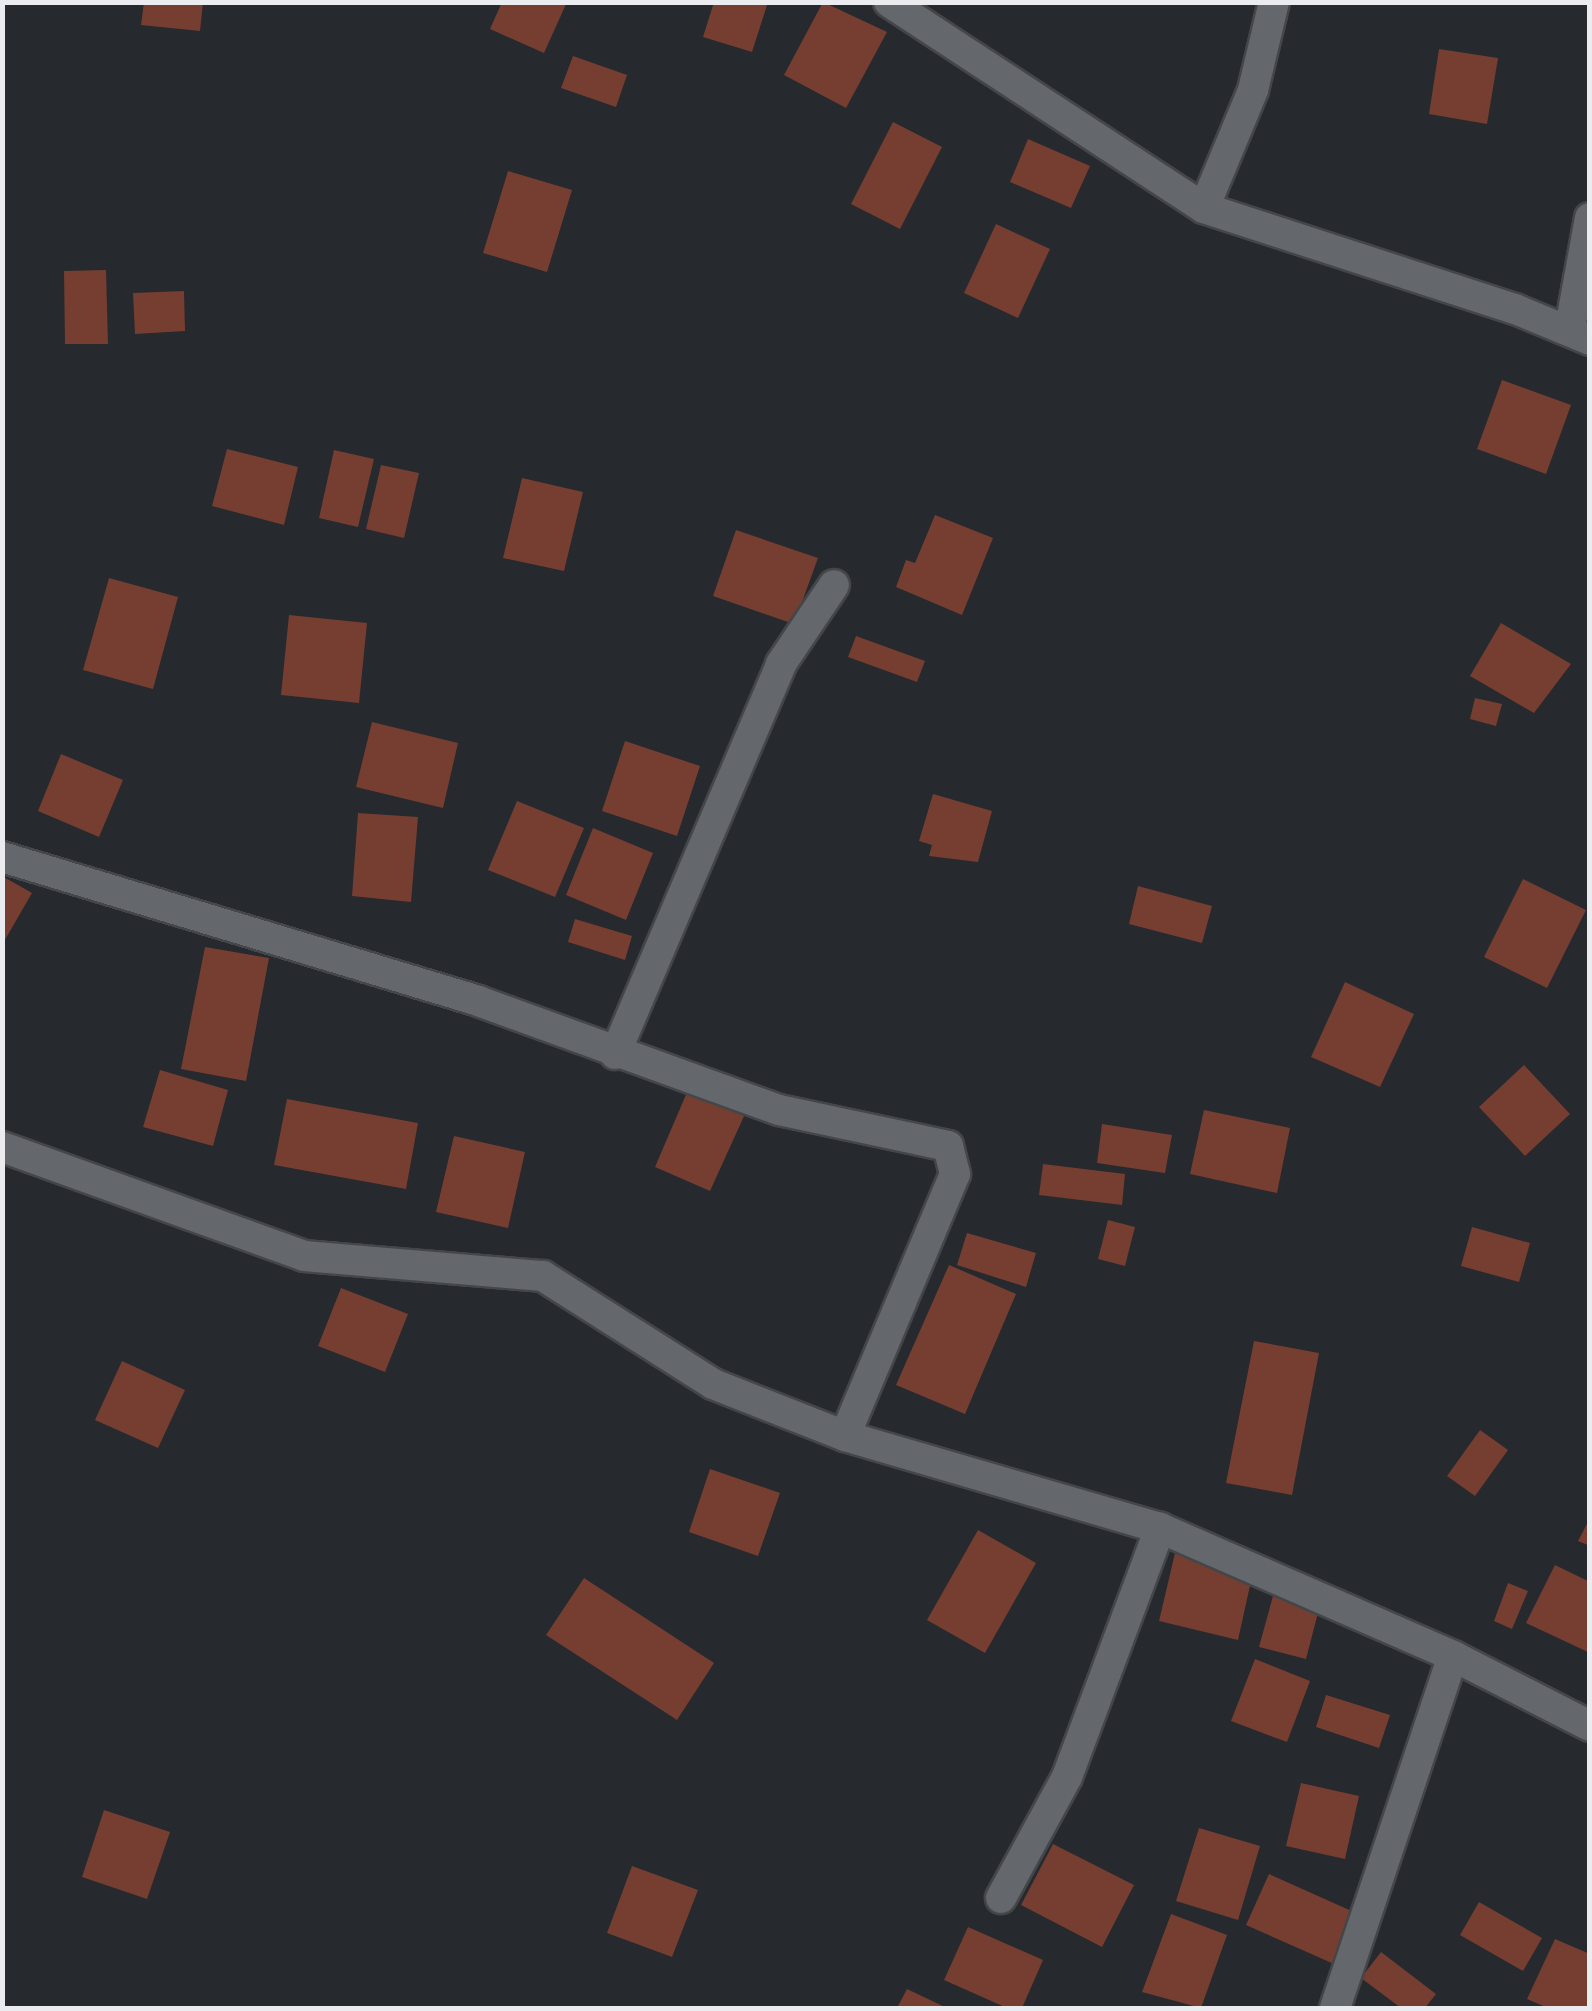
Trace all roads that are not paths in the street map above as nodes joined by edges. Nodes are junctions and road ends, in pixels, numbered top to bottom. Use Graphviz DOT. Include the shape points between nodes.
graph roads {
  1 [pos="889,2"];
  2 [pos="1274,2"];
  3 [pos="1204,208"];
  4 [pos="1590,218"];
  5 [pos="1580,334"];
  6 [pos="834,586"];
  7 [pos="2,857"];
  8 [pos="614,1054"];
  9 [pos="2,1147"];
  10 [pos="846,1436"];
  11 [pos="1160,1528"];
  12 [pos="1452,1656"];
  13 [pos="1590,1726"];
  14 [pos="1000,1898"];
  15 [pos="1335,2008"];
  1 -- 3 [label="street"];
  2 -- 3 [label="street" via="1253,90"];
  3 -- 5 [label="street"];
  4 -- 5 [label="street"];
  6 -- 8 [label="street" via="781,664"];
  7 -- 8 [label="street" via="478,1001"];
  8 -- 10 [label="street" via="779,1110 948,1146 955,1174"];
  9 -- 10 [label="street" via="304,1256 543,1276 713,1384"];
  10 -- 11 [label="street"];
  11 -- 12 [label="street"];
  11 -- 14 [label="street" via="1067,1776"];
  12 -- 13 [label="street"];
  12 -- 15 [label="street"];
}
